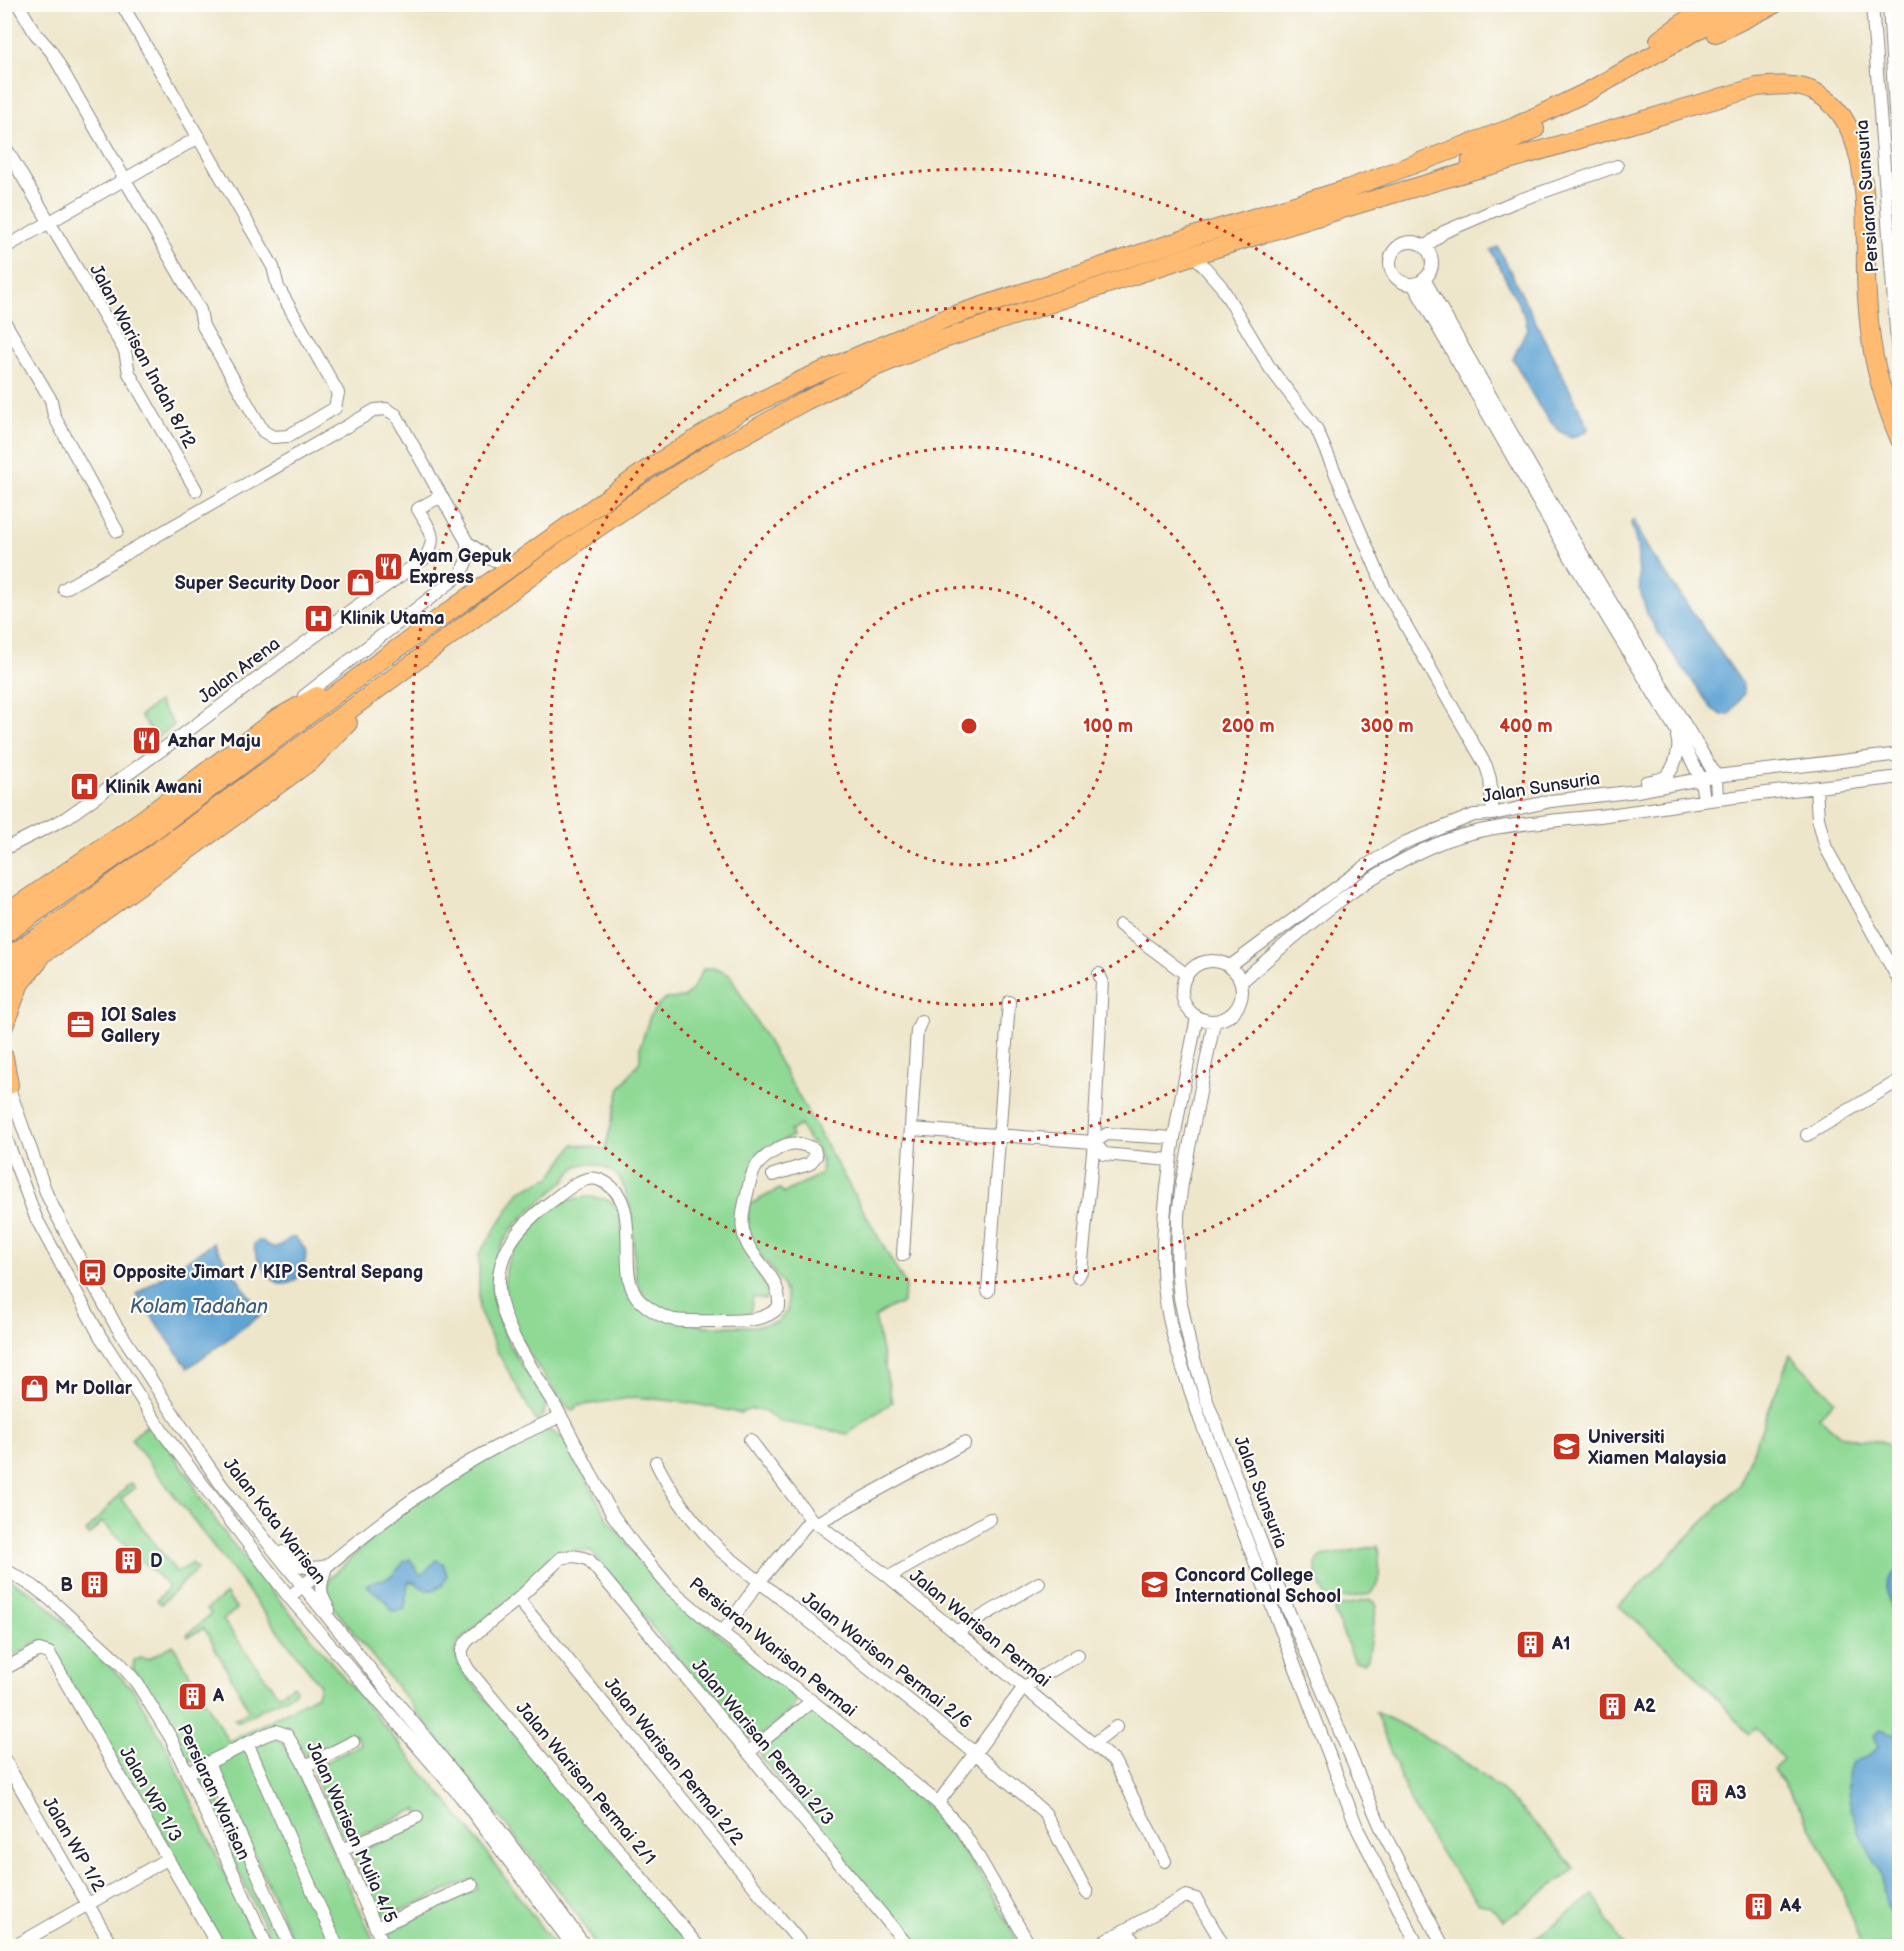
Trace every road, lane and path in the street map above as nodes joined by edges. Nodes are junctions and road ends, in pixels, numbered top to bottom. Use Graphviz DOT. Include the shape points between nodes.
graph roads {
  1 [pos="18,4"];
  2 [pos="120,4"];
  3 [pos="1709,4"];
  4 [pos="1744,4"];
  5 [pos="1775,4"];
  6 [pos="1872,4"];
  7 [pos="1889,4"];
  8 [pos="1587,92"];
  9 [pos="199,137"];
  10 [pos="4,145"];
  11 [pos="1899,157"];
  12 [pos="1617,166"];
  13 [pos="125,178"];
  14 [pos="1427,183"];
  15 [pos="50,223"];
  16 [pos="1425,247"];
  17 [pos="4,248"];
  18 [pos="1194,255"];
  19 [pos="1419,281"];
  20 [pos="4,321"];
  21 [pos="1899,384"];
  22 [pos="1899,440"];
  23 [pos="196,490"];
  24 [pos="441,496"];
  25 [pos="117,531"];
  26 [pos="467,542"];
  27 [pos="516,565"];
  28 [pos="64,589"];
  29 [pos="380,661"];
  30 [pos="382,687"];
  31 [pos="276,719"];
  32 [pos="1675,728"];
  33 [pos="1899,754"];
  34 [pos="1716,776"];
  35 [pos="1899,777"];
  36 [pos="1701,779"];
  37 [pos="1816,788"];
  38 [pos="1716,799"];
  39 [pos="1551,801"];
  40 [pos="1704,801"];
  41 [pos="1493,814"];
  42 [pos="4,849"];
  43 [pos="4,915"];
  44 [pos="1120,925"];
  45 [pos="4,935"];
  46 [pos="60,943"];
  47 [pos="1229,966"];
  48 [pos="7,970"];
  49 [pos="1099,974"];
  50 [pos="1187,975"];
  51 [pos="1240,982"];
  52 [pos="1899,982"];
  53 [pos="1009,1002"];
  54 [pos="1197,1017"];
  55 [pos="921,1021"];
  56 [pos="1214,1022"];
  57 [pos="4,1026"];
  58 [pos="4,1057"];
  59 [pos="7,1080"];
  60 [pos="1899,1080"];
  61 [pos="910,1129"];
  62 [pos="4,1133"];
  63 [pos="999,1135"];
  64 [pos="1807,1136"];
  65 [pos="1174,1138"];
  66 [pos="1094,1142"];
  67 [pos="1170,1161"];
  68 [pos="773,1175"];
  69 [pos="903,1255"];
  70 [pos="1078,1277"];
  71 [pos="988,1291"];
  72 [pos="561,1416"];
  73 [pos="750,1440"];
  74 [pos="964,1443"];
  75 [pos="656,1462"];
  76 [pos="222,1485"];
  77 [pos="990,1519"];
  78 [pos="814,1521"];
  79 [pos="327,1566"];
  80 [pos="4,1569"];
  81 [pos="889,1577"];
  82 [pos="759,1581"];
  83 [pos="1039,1583"];
  84 [pos="302,1586"];
  85 [pos="289,1597"];
  86 [pos="518,1599"];
  87 [pos="956,1632"];
  88 [pos="722,1633"];
  89 [pos="353,1648"];
  90 [pos="1078,1655"];
  91 [pos="4,1669"];
  92 [pos="1024,1687"];
  93 [pos="812,1701"];
  94 [pos="1116,1727"];
  95 [pos="353,1742"];
  96 [pos="247,1743"];
  97 [pos="1094,1744"];
  98 [pos="749,1752"];
  99 [pos="975,1753"];
  100 [pos="4,1759"];
  101 [pos="208,1763"];
  102 [pos="305,1766"];
  103 [pos="187,1773"];
  104 [pos="938,1803"];
  105 [pos="417,1817"];
  106 [pos="342,1850"];
  107 [pos="167,1858"];
  108 [pos="1165,1861"];
  109 [pos="472,1885"];
  110 [pos="1087,1893"];
  111 [pos="87,1904"];
  112 [pos="376,1928"];
  113 [pos="1127,1930"];
  114 [pos="15,1947"];
  115 [pos="112,1947"];
  116 [pos="218,1947"];
  117 [pos="267,1947"];
  118 [pos="290,1947"];
  119 [pos="337,1947"];
  120 [pos="384,1947"];
  121 [pos="573,1947"];
  122 [pos="585,1947"];
  123 [pos="698,1947"];
  124 [pos="803,1947"];
  125 [pos="908,1947"];
  126 [pos="1030,1947"];
  127 [pos="1096,1947"];
  128 [pos="1136,1947"];
  129 [pos="1224,1947"];
  130 [pos="1418,1947"];
  131 [pos="1443,1947"];
  1 -- 13 [label="street" via="34,33 51,51"];
  2 -- 9 [label="street"];
  3 -- 8 [label="highway"];
  4 -- 8 [label="highway"];
  5 -- 14 [label="highway"];
  6 -- 21 [label="street, Persiaran Sunsuria"];
  7 -- 11 [label="street, Persiaran Sunsuria"];
  8 -- 27 [label="highway" via="1514,127 1413,166 949,317 853,358 741,411 646,470"];
  9 -- 13 [label="street"];
  9 -- 13 [label="street" via="273,267 278,287 338,393 335,408 288,436 273,437 263,431"];
  10 -- 15 [label="street, Jalan Warisan Indah 8/12"];
  12 -- 16 [label="street" via="1514,202 1444,232"];
  13 -- 15 [label="street"];
  14 -- 18 [label="highway"];
  14 -- 22 [label="highway" via="1757,87 1784,85 1815,92 1846,124 1860,161 1867,205 1866,275 1874,362"];
  15 -- 17 [label="street"];
  15 -- 23 [label="street, Jalan Warisan Indah 8/12" via="125,351 129,373"];
  16 -- 19 [label="street" via="1431,267"];
  16 -- 19 [label="street" via="1406,242 1390,256 1394,276 1406,284"];
  18 -- 30 [label="highway" via="941,340 805,401 654,489"];
  18 -- 41 [label="street" via="1221,286 1270,368 1316,428 1385,589 1486,766"];
  19 -- 32 [label="street" via="1568,553"];
  19 -- 34 [label="street"];
  20 -- 25 [label="street" via="51,400 54,416"];
  24 -- 26 [label="street"];
  24 -- 28 [label="street" via="396,415 386,409 375,410"];
  24 -- 42 [label="street, Jalan Arena" via="418,509 434,542 425,558 66,818"];
  26 -- 27 [label="street" via="490,559"];
  26 -- 31 [label="street" via="468,557 461,574"];
  27 -- 29 [label="highway"];
  29 -- 31 [label="highway"];
  29 -- 45 [label="highway"];
  30 -- 46 [label="highway" via="312,760"];
  30 -- 48 [label="highway" via="41,935"];
  31 -- 43 [label="highway" via="142,820"];
  32 -- 36 [label="street"];
  32 -- 39 [label="street" via="1680,745 1665,776"];
  33 -- 34 [label="street, Jalan Sunsuria"];
  34 -- 36 [label="street, Jalan Sunsuria"];
  34 -- 38 [label="street"];
  35 -- 37 [label="street, Jalan Sunsuria"];
  36 -- 39 [label="street, Jalan Sunsuria"];
  36 -- 40 [label="street"];
  37 -- 38 [label="street, Jalan Sunsuria"];
  37 -- 52 [label="street" via="1826,848"];
  38 -- 40 [label="street, Jalan Sunsuria"];
  39 -- 41 [label="street, Jalan Sunsuria"];
  40 -- 51 [label="street, Jalan Sunsuria" via="1494,830 1439,843 1373,877"];
  41 -- 47 [label="street, Jalan Sunsuria" via="1458,821 1406,842 1366,865"];
  44 -- 50 [label="street"];
  46 -- 48 [label="highway"];
  46 -- 57 [label="highway" via="20,983"];
  47 -- 50 [label="street" via="1220,962 1201,963"];
  47 -- 51 [label="street"];
  49 -- 66 [label="street" via="1102,981"];
  50 -- 54 [label="street" via="1182,994"];
  51 -- 56 [label="street" via="1242,991 1237,1008"];
  53 -- 63 [label="street"];
  54 -- 56 [label="street"];
  54 -- 65 [label="street, Jalan Sunsuria"];
  55 -- 61 [label="street" via="917,1030"];
  56 -- 131 [label="street, Jalan Sunsuria" via="1178,1215 1177,1269 1190,1346 1277,1584 1382,1830"];
  58 -- 59 [label="highway"];
  59 -- 76 [label="street, Jalan Kota Warisan" via="47,1195 87,1274 115,1324"];
  60 -- 64 [label="street"];
  61 -- 63 [label="street"];
  61 -- 69 [label="street"];
  62 -- 85 [label="street, Jalan Kota Warisan" via="36,1218 100,1336 164,1434"];
  63 -- 66 [label="street"];
  63 -- 71 [label="street"];
  65 -- 66 [label="street" via="1107,1134"];
  65 -- 67 [label="street, Jalan Sunsuria"];
  66 -- 67 [label="street" via="1104,1154"];
  66 -- 70 [label="street"];
  67 -- 130 [label="street, Jalan Sunsuria" via="1163,1270 1181,1362 1358,1830"];
  68 -- 72 [label="street" via="809,1164 816,1156 814,1149 790,1143 757,1163 751,1175 743,1232 780,1294 779,1307 771,1315 753,1320 671,1320 635,1296 622,1202 609,1185 597,1178 584,1180 564,1192 528,1220 504,1255 500,1303 506,1323"];
  72 -- 79 [label="street" via="458,1469"];
  72 -- 88 [label="street, Persiaran Warisan Permai" via="623,1530 670,1588"];
  73 -- 78 [label="street, Jalan Warisan Permai"];
  74 -- 78 [label="street"];
  75 -- 82 [label="street, Jalan Warisan Permai 2/6" via="667,1485 697,1526"];
  76 -- 79 [label="street" via="243,1503 291,1561 304,1568"];
  76 -- 84 [label="street, Jalan Kota Warisan"];
  77 -- 81 [label="street"];
  78 -- 81 [label="street, Jalan Warisan Permai"];
  78 -- 82 [label="street"];
  79 -- 84 [label="street"];
  79 -- 89 [label="street" via="320,1591 322,1599"];
  80 -- 103 [label="street, Persiaran Warisan" via="51,1600 120,1663 171,1738"];
  81 -- 87 [label="street, Jalan Warisan Permai"];
  82 -- 88 [label="street"];
  82 -- 99 [label="street, Jalan Warisan Permai 2/6"];
  83 -- 87 [label="street"];
  84 -- 85 [label="street"];
  84 -- 89 [label="street, Jalan Kota Warisan"];
  85 -- 121 [label="street, Jalan Kota Warisan" via="460,1797"];
  86 -- 98 [label="street, Jalan Warisan Permai 2/3" via="561,1558 579,1556 589,1560"];
  86 -- 123 [label="street, Jalan Warisan Permai 2/1" via="462,1646 468,1669"];
  86 -- 124 [label="street, Jalan Warisan Permai 2/2"];
  87 -- 92 [label="street, Jalan Warisan Permai"];
  88 -- 93 [label="street, Persiaran Warisan Permai"];
  89 -- 122 [label="street, Jalan Kota Warisan" via="497,1826"];
  90 -- 92 [label="street"];
  91 -- 107 [label="street, Jalan WP 1/3" via="39,1650 49,1653"];
  92 -- 97 [label="street, Jalan Warisan Permai"];
  92 -- 99 [label="street"];
  93 -- 98 [label="street"];
  93 -- 104 [label="street, Persiaran Warisan Permai"];
  94 -- 97 [label="street"];
  95 -- 102 [label="street"];
  96 -- 101 [label="street, Jalan Warisan Mulia 4/5"];
  96 -- 102 [label="street, Jalan Warisan Mulia 4/5" via="276,1731 287,1735"];
  96 -- 119 [label="street"];
  97 -- 108 [label="street, Jalan Warisan Permai" via="1114,1761"];
  98 -- 125 [label="street, Jalan Warisan Permai 2/3"];
  99 -- 104 [label="street"];
  99 -- 110 [label="street, Jalan Warisan Permai 2/6" via="1045,1813"];
  100 -- 111 [label="street, Jalan WP 1/2"];
  101 -- 103 [label="street, Jalan Warisan Mulia 4/5"];
  101 -- 118 [label="street"];
  102 -- 106 [label="street, Jalan Warisan Mulia 4/5"];
  103 -- 117 [label="street, Persiaran Warisan"];
  104 -- 126 [label="street, Persiaran Warisan Permai" via="961,1829"];
  105 -- 106 [label="street"];
  106 -- 112 [label="street, Jalan Warisan Mulia 4/5"];
  107 -- 111 [label="street"];
  107 -- 116 [label="street, Jalan WP 1/3"];
  109 -- 112 [label="street"];
  111 -- 114 [label="street"];
  111 -- 115 [label="street, Jalan WP 1/2"];
  112 -- 120 [label="street, Jalan Warisan Mulia 4/5"];
  113 -- 127 [label="street"];
  113 -- 128 [label="street"];
  113 -- 129 [label="street" via="1186,1896 1196,1899"];
}
